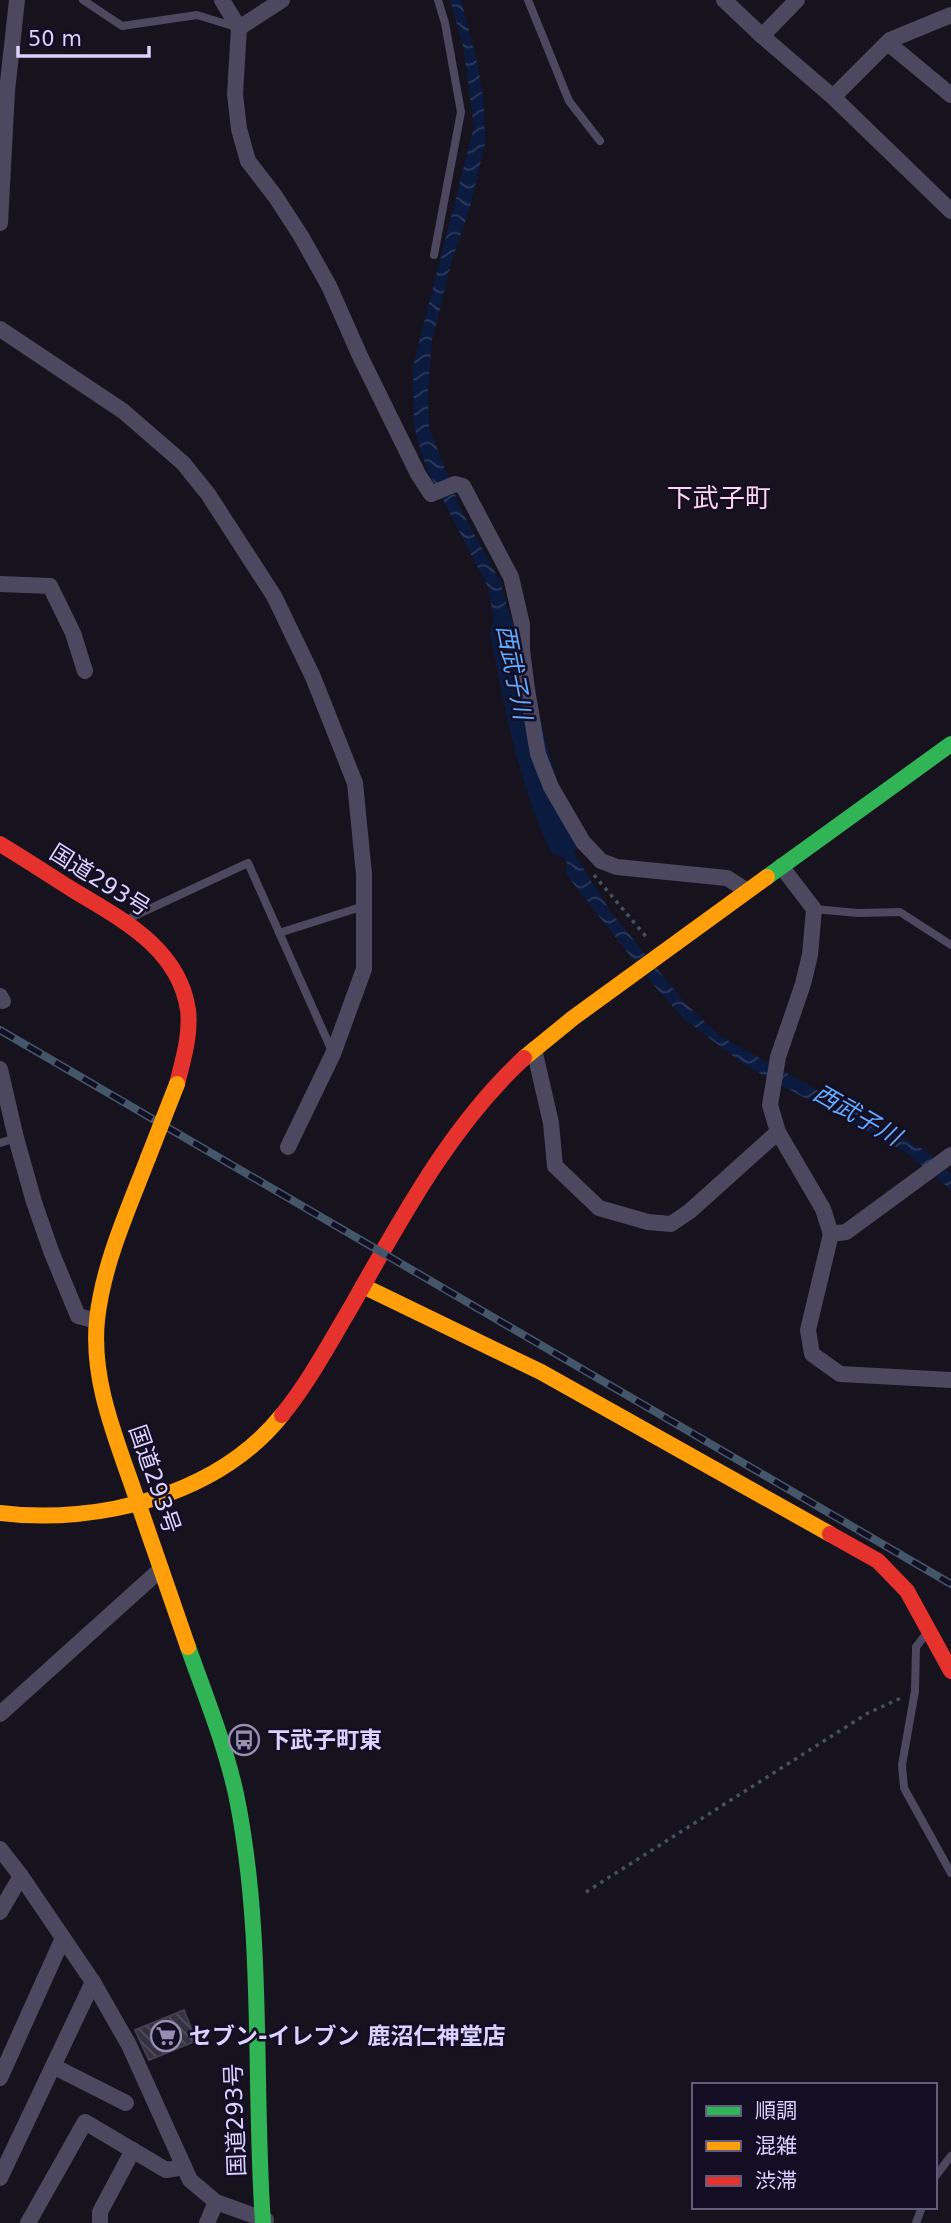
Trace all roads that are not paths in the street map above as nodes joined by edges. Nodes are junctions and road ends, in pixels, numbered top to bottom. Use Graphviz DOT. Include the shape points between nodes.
graph roads {
  1 [pos="16,0"];
  2 [pos="83,0"];
  3 [pos="222,0"];
  4 [pos="282,0"];
  5 [pos="438,0"];
  6 [pos="528,0"];
  7 [pos="724,0"];
  8 [pos="797,0"];
  9 [pos="951,15"];
  10 [pos="239,28"];
  11 [pos="762,36"];
  12 [pos="888,43"];
  13 [pos="951,95"];
  14 [pos="833,97"];
  15 [pos="600,141"];
  16 [pos="951,211"];
  17 [pos="0,223"];
  18 [pos="434,255"];
  19 [pos="0,329"];
  20 [pos="0,584"];
  21 [pos="85,671"];
  22 [pos="951,744"];
  23 [pos="0,845"];
  24 [pos="781,866"];
  25 [pos="746,890"];
  26 [pos="364,906"];
  27 [pos="814,909"];
  28 [pos="124,920"];
  29 [pos="279,933"];
  30 [pos="951,945"];
  31 [pos="534,1049"];
  32 [pos="333,1054"];
  33 [pos="0,1069"];
  34 [pos="778,1132"];
  35 [pos="16,1138"];
  36 [pos="0,1143"];
  37 [pos="288,1147"];
  38 [pos="951,1155"];
  39 [pos="831,1234"];
  40 [pos="363,1286"];
  41 [pos="97,1321"];
  42 [pos="951,1380"];
  43 [pos="138,1501"];
  44 [pos="0,1513"];
  45 [pos="161,1569"];
  46 [pos="928,1632"];
  47 [pos="951,1671"];
  48 [pos="0,1714"];
  49 [pos="0,1849"];
  50 [pos="951,1873"];
  51 [pos="21,1877"];
  52 [pos="0,1913"];
  53 [pos="63,1938"];
  54 [pos="93,1982"];
  55 [pos="53,2066"];
  56 [pos="0,2078"];
  57 [pos="126,2103"];
  58 [pos="133,2150"];
  59 [pos="951,2156"];
  60 [pos="184,2167"];
  61 [pos="937,2174"];
  62 [pos="0,2178"];
  63 [pos="216,2202"];
  64 [pos="267,2221"];
  65 [pos="28,2223"];
  66 [pos="100,2223"];
  67 [pos="207,2223"];
  1 -- 17 [label="street"];
  2 -- 10 [label="lane" via="122,26 197,15"];
  3 -- 10 [label="street"];
  4 -- 10 [label="street"];
  5 -- 18 [label="lane" via="461,112"];
  6 -- 15 [label="lane" via="569,101"];
  7 -- 11 [label="street"];
  8 -- 11 [label="street"];
  9 -- 12 [label="street"];
  10 -- 25 [label="street" via="235,94 248,161 301,236 329,286 418,474 431,494 455,484 463,486 511,577 522,624 538,754 566,815 601,861 636,870 727,878"];
  11 -- 14 [label="street"];
  12 -- 13 [label="street"];
  12 -- 14 [label="street"];
  14 -- 16 [label="street"];
  19 -- 26 [label="street" via="123,411 183,463 274,596 313,677 355,783"];
  20 -- 21 [label="street" via="50,586"];
  22 -- 24 [label="main road"];
  23 -- 28 [label="main road, 国道293号"];
  24 -- 25 [label="main road"];
  24 -- 27 [label="street"];
  25 -- 31 [label="main road"];
  26 -- 29 [label="lane"];
  26 -- 32 [label="street" via="365,969"];
  27 -- 30 [label="lane" via="900,912"];
  27 -- 34 [label="street" via="810,955 778,1056 770,1105"];
  28 -- 29 [label="lane" via="248,863"];
  28 -- 41 [label="main road, 国道293号, bridge" via="153,944 181,983 188,1009 187,1044 177,1084 113,1254"];
  29 -- 32 [label="lane"];
  31 -- 34 [label="street" via="551,1123 555,1166 599,1208 671,1224"];
  31 -- 40 [label="main road" via="501,1080 459,1132"];
  32 -- 37 [label="street"];
  33 -- 35 [label="street"];
  34 -- 39 [label="street" via="822,1209"];
  35 -- 36 [label="lane"];
  35 -- 41 [label="street" via="51,1251 78,1317"];
  38 -- 39 [label="street" via="846,1232"];
  39 -- 42 [label="street" via="808,1330 812,1354 840,1374"];
  40 -- 43 [label="main road" via="287,1411 257,1443 195,1482"];
  40 -- 46 [label="main road" via="541,1372 878,1562 906,1591"];
  41 -- 43 [label="main road, 国道293号" via="100,1375"];
  43 -- 44 [label="main road" via="74,1516"];
  43 -- 45 [label="main road, 国道293号"];
  45 -- 48 [label="street"];
  45 -- 64 [label="main road, 国道293号" via="226,1757 244,1839 253,1934 258,2140"];
  46 -- 47 [label="main road"];
  46 -- 50 [label="lane" via="916,1647 915,1691 902,1765 904,1788"];
  49 -- 51 [label="street"];
  51 -- 52 [label="street"];
  51 -- 53 [label="street"];
  53 -- 54 [label="street"];
  53 -- 56 [label="street"];
  54 -- 55 [label="street"];
  54 -- 60 [label="street" via="130,2045"];
  55 -- 57 [label="street"];
  55 -- 62 [label="street"];
  58 -- 60 [label="street" via="166,2170"];
  58 -- 65 [label="street" via="85,2122"];
  58 -- 66 [label="street" via="100,2212"];
  59 -- 61 [label="lane"];
  60 -- 63 [label="street" via="190,2180"];
  63 -- 64 [label="street"];
  63 -- 67 [label="street"];
}
